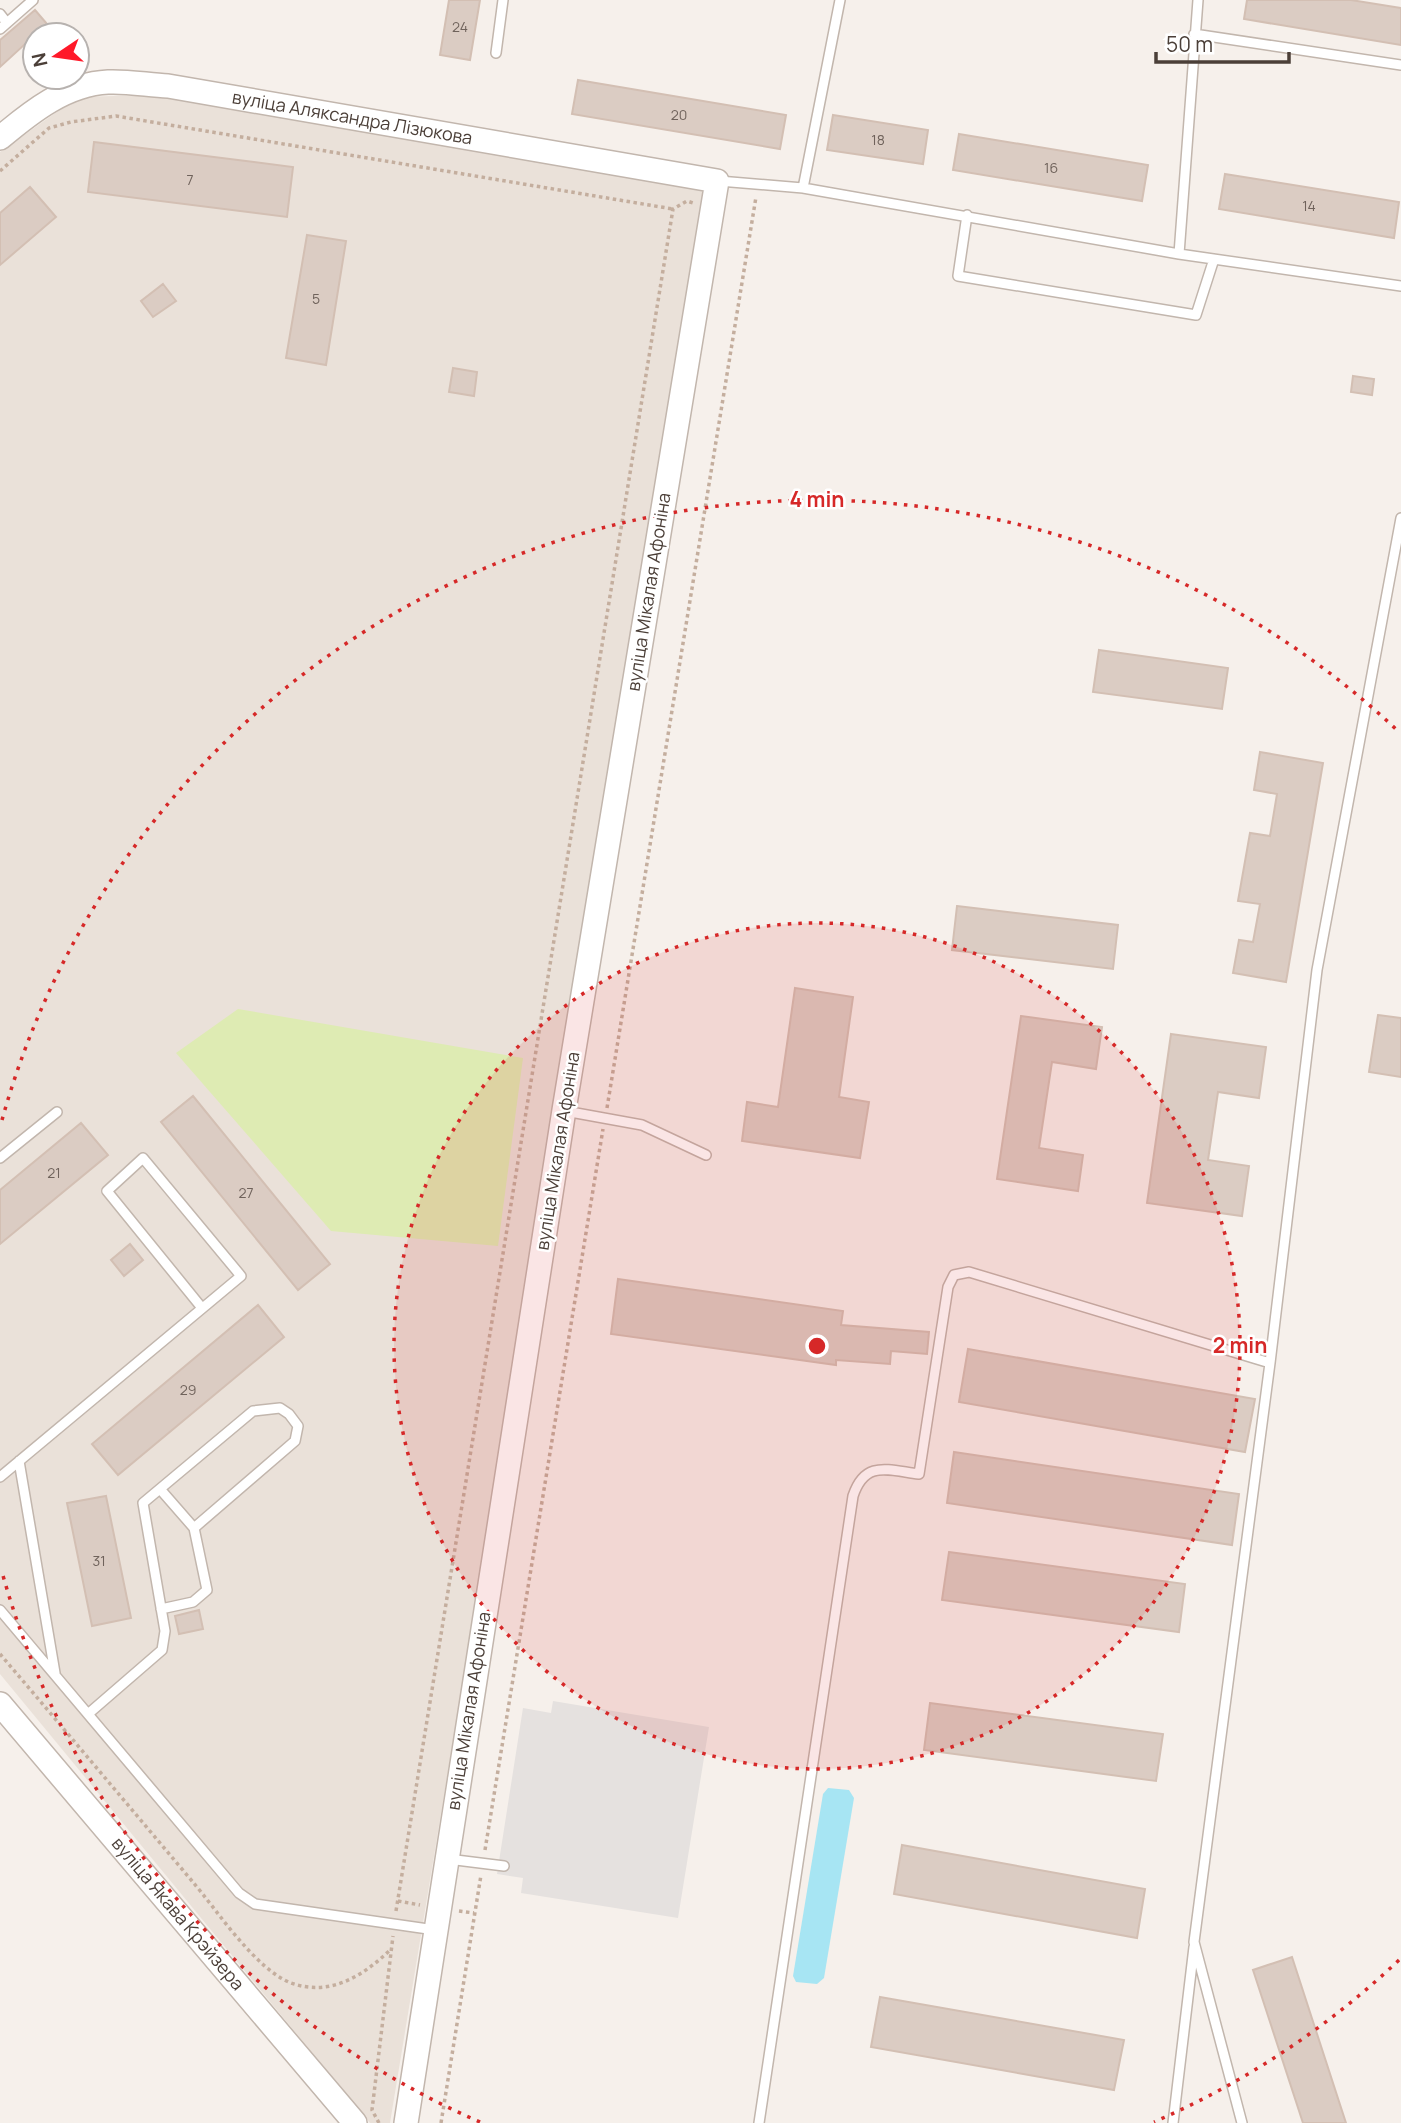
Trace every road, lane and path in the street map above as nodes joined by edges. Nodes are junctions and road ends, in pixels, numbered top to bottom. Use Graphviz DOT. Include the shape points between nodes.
graph roads {
  1 [pos="33,0"];
  2 [pos="503,0"];
  3 [pos="840,0"];
  4 [pos="1198,0"];
  5 [pos="0,14"];
  6 [pos="4,26"];
  7 [pos="1194,34"];
  8 [pos="496,53"];
  9 [pos="1401,65"];
  10 [pos="0,138"];
  11 [pos="0,171"];
  12 [pos="717,181"];
  13 [pos="758,184"];
  14 [pos="803,188"];
  15 [pos="687,201"];
  16 [pos="673,209"];
  17 [pos="967,215"];
  18 [pos="1179,254"];
  19 [pos="1214,259"];
  20 [pos="1401,286"];
  21 [pos="1401,518"];
  22 [pos="564,1110"];
  23 [pos="57,1112"];
  24 [pos="605,1118"];
  25 [pos="706,1155"];
  26 [pos="0,1158"];
  27 [pos="202,1308"];
  28 [pos="1270,1363"];
  29 [pos="19,1461"];
  30 [pos="0,1477"];
  31 [pos="160,1489"];
  32 [pos="194,1528"];
  33 [pos="161,1609"];
  34 [pos="0,1610"];
  35 [pos="0,1654"];
  36 [pos="55,1675"];
  37 [pos="0,1704"];
  38 [pos="88,1714"];
  39 [pos="446,1859"];
  40 [pos="482,1864"];
  41 [pos="505,1867"];
  42 [pos="394,1925"];
  43 [pos="435,1930"];
  44 [pos="1194,1942"];
  45 [pos="391,1948"];
  46 [pos="355,2123"];
  47 [pos="379,2123"];
  48 [pos="405,2123"];
  49 [pos="441,2123"];
  50 [pos="760,2123"];
  51 [pos="1173,2123"];
  52 [pos="1242,2123"];
  1 -- 6 [label="lane"];
  2 -- 8 [label="lane"];
  3 -- 14 [label="lane"];
  4 -- 7 [label="lane"];
  5 -- 6 [label="lane"];
  7 -- 9 [label="lane"];
  7 -- 18 [label="lane"];
  10 -- 12 [label="street, вуліца Аляксандра Лізюкова" via="37,107 68,92 107,82 167,86"];
  11 -- 16 [label="path" via="49,128 116,116"];
  12 -- 13 [label="lane"];
  12 -- 22 [label="street, вуліца Мікалая Афоніна"];
  13 -- 14 [label="lane"];
  13 -- 24 [label="path"];
  14 -- 17 [label="lane"];
  15 -- 16 [label="path"];
  16 -- 42 [label="path"];
  17 -- 18 [label="lane"];
  17 -- 19 [label="lane" via="958,276 1196,315"];
  18 -- 19 [label="lane"];
  19 -- 20 [label="lane"];
  21 -- 28 [label="lane" via="1317,970"];
  22 -- 24 [label="lane"];
  22 -- 39 [label="street, вуліца Мікалая Афоніна"];
  23 -- 26 [label="lane"];
  24 -- 25 [label="lane" via="642,1125"];
  24 -- 40 [label="path"];
  27 -- 27 [label="lane" via="241,1276 143,1158 107,1191"];
  27 -- 29 [label="lane"];
  28 -- 44 [label="lane"];
  28 -- 50 [label="lane" via="969,1272 954,1275 948,1287 919,1474 875,1469 859,1479 853,1496"];
  29 -- 30 [label="lane"];
  29 -- 36 [label="lane"];
  31 -- 32 [label="lane"];
  31 -- 32 [label="lane" via="253,1411 279,1408 289,1414 298,1426 295,1441"];
  31 -- 33 [label="lane" via="143,1503"];
  32 -- 33 [label="lane" via="207,1590 193,1602"];
  33 -- 38 [label="lane" via="162,1650"];
  34 -- 36 [label="lane"];
  35 -- 45 [label="path" via="276,1975 307,1987 339,1984 369,1971"];
  36 -- 38 [label="lane"];
  37 -- 46 [label="street, вуліца Якава Крэйзера"];
  38 -- 42 [label="lane" via="239,1893 255,1904"];
  39 -- 40 [label="lane"];
  39 -- 43 [label="street, вуліца Мікалая Афоніна"];
  40 -- 41 [label="lane"];
  40 -- 49 [label="path"];
  42 -- 43 [label="lane"];
  42 -- 45 [label="path"];
  43 -- 48 [label="street, вуліца Мікалая Афоніна"];
  44 -- 51 [label="lane"];
  44 -- 52 [label="lane"];
  45 -- 47 [label="path" via="372,2110"];
}
